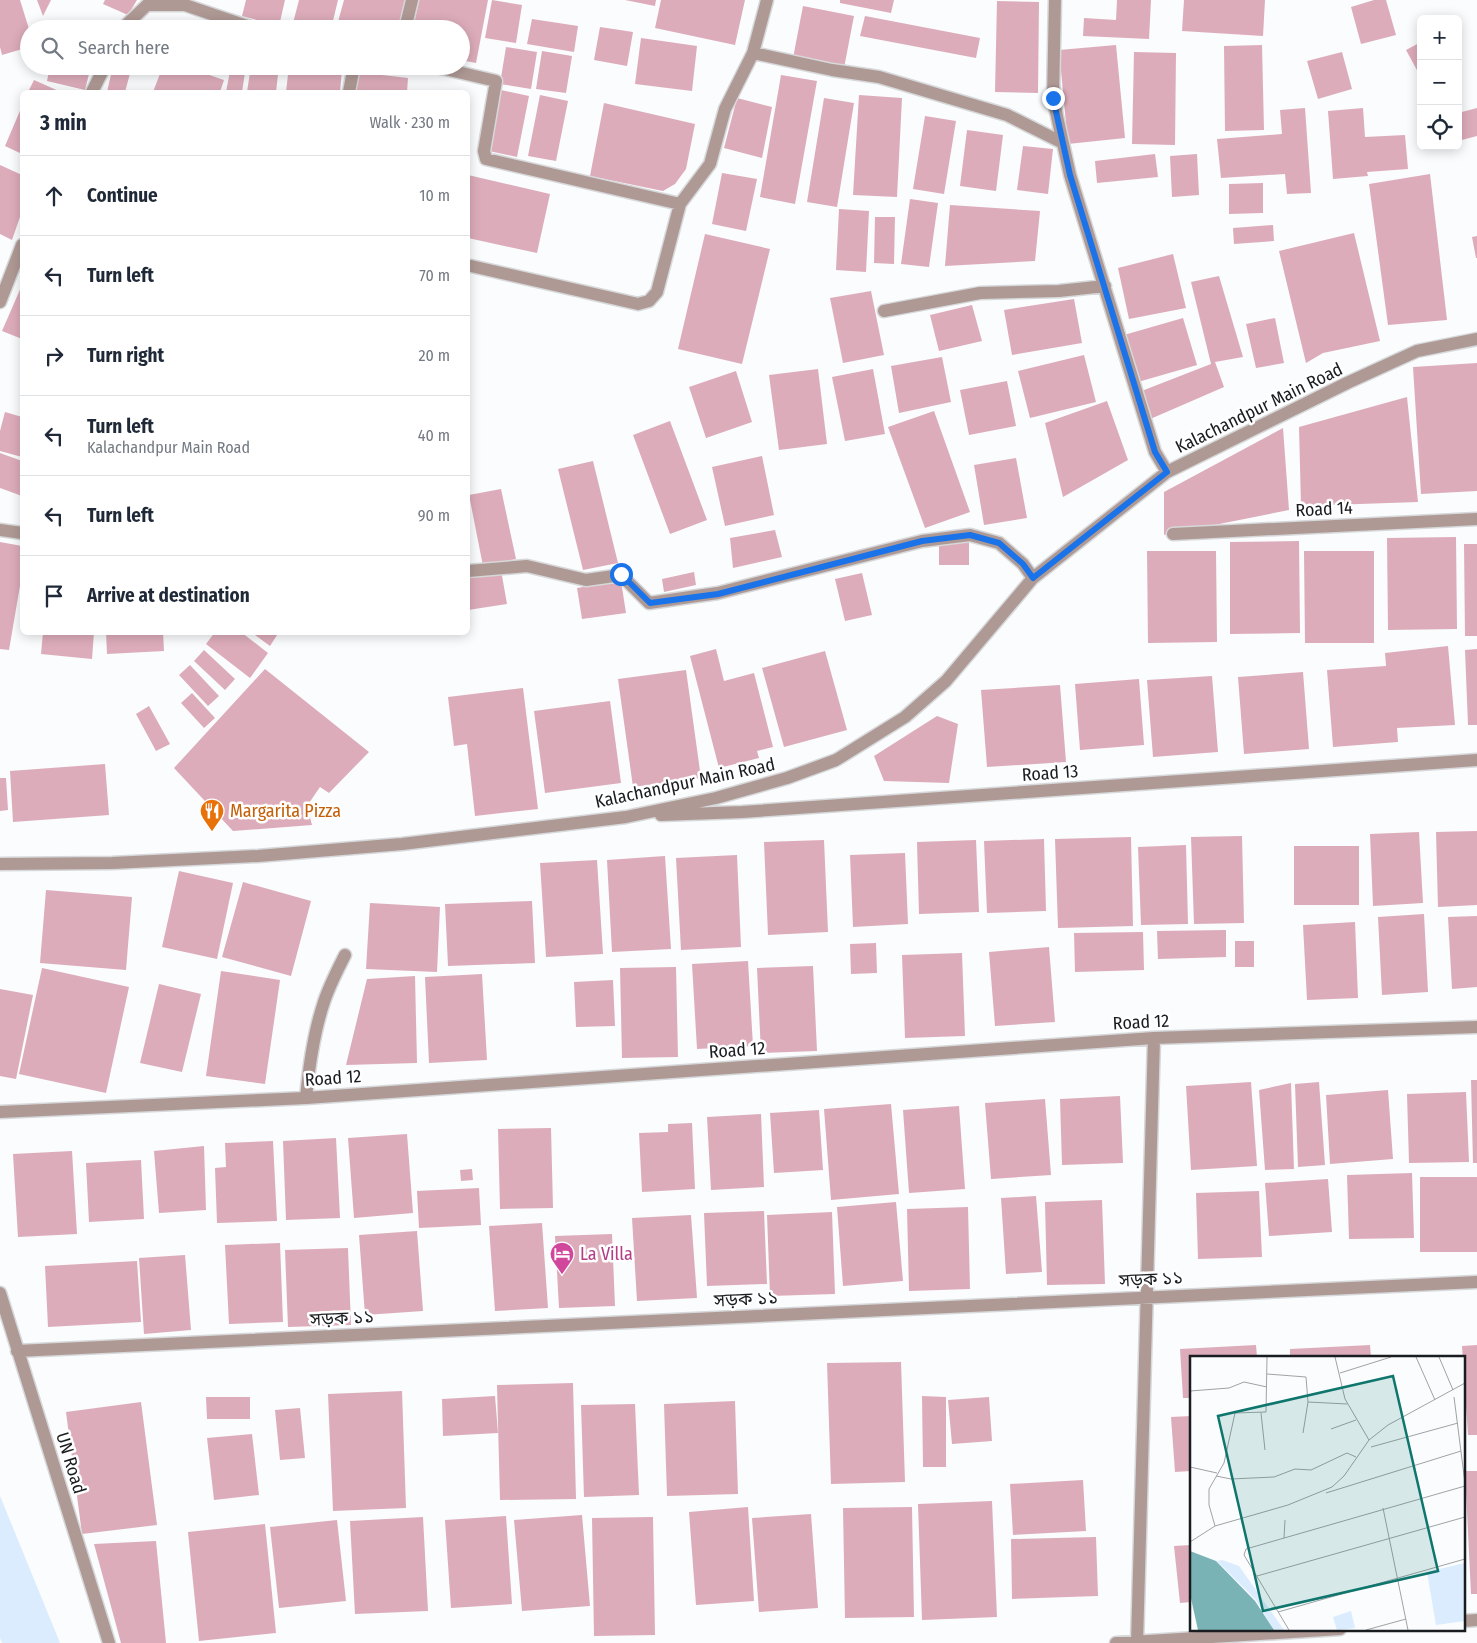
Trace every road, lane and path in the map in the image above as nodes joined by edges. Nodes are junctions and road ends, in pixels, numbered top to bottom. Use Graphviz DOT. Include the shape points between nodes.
graph roads {
  1 [pos="412,0"];
  2 [pos="767,0"];
  3 [pos="1055,0"];
  4 [pos="131,20"];
  5 [pos="229,20"];
  6 [pos="407,20"];
  7 [pos="753,53"];
  8 [pos="100,75"];
  9 [pos="352,75"];
  10 [pos="470,75"];
  11 [pos="93,90"];
  12 [pos="349,90"];
  13 [pos="1061,142"];
  14 [pos="680,204"];
  15 [pos="20,250"];
  16 [pos="471,266"];
  17 [pos="1104,286"];
  18 [pos="0,302"];
  19 [pos="884,311"];
  20 [pos="1477,339"];
  21 [pos="1167,472"];
  22 [pos="1477,519"];
  23 [pos="0,530"];
  24 [pos="20,533"];
  25 [pos="1173,534"];
  26 [pos="470,571"];
  27 [pos="1033,578"];
  28 [pos="1477,760"];
  29 [pos="626,817"];
  30 [pos="0,864"];
  31 [pos="345,955"];
  32 [pos="1477,1028"];
  33 [pos="1154,1038"];
  34 [pos="306,1098"];
  35 [pos="0,1112"];
  36 [pos="1477,1282"];
  37 [pos="0,1292"];
  38 [pos="1147,1297"];
  39 [pos="17,1352"];
  40 [pos="1477,1620"];
  41 [pos="1464,1621"];
  42 [pos="1326,1630"];
  43 [pos="109,1643"];
  44 [pos="1116,1643"];
  45 [pos="1137,1643"];
  1 -- 6 [label="street"];
  2 -- 7 [label="street"];
  3 -- 13 [label="street" via="1053,98"];
  4 -- 5 [label="street" via="146,5 185,5"];
  7 -- 13 [label="street" via="879,77 1007,115"];
  7 -- 14 [label="street" via="725,109 710,164"];
  8 -- 11 [label="street"];
  9 -- 12 [label="street"];
  10 -- 14 [label="street" via="496,81 484,151 486,159"];
  13 -- 17 [label="street"];
  14 -- 16 [label="street" via="657,292 649,301 638,304"];
  15 -- 18 [label="street"];
  17 -- 19 [label="street" via="980,293"];
  17 -- 21 [label="street" via="1155,452"];
  20 -- 21 [label="street, Kalachandpur Main Road" via="1417,351"];
  21 -- 27 [label="street, Kalachandpur Main Road"];
  22 -- 25 [label="street, Road 14"];
  23 -- 24 [label="street"];
  26 -- 27 [label="street" via="527,566 586,580 621,574 650,603 718,594 922,541 970,535 999,543 1023,564"];
  27 -- 29 [label="street, Kalachandpur Main Road" via="946,681 905,717 836,760 716,798"];
  28 -- 29 [label="street, Road 13" via="742,812"];
  29 -- 30 [label="street, Kalachandpur Main Road" via="402,844 258,856"];
  31 -- 34 [label="street" via="323,1004 311,1050"];
  32 -- 33 [label="street, Road 12"];
  33 -- 34 [label="street, Road 12"];
  33 -- 38 [label="street"];
  34 -- 35 [label="street, Road 12"];
  36 -- 38 [label="street, সড়ক ১১"];
  37 -- 39 [label="street, UN Road"];
  38 -- 39 [label="street, সড়ক ১১"];
  38 -- 45 [label="street"];
  39 -- 43 [label="street, UN Road"];
  40 -- 41 [label="street"];
  42 -- 45 [label="street"];
  44 -- 45 [label="street"];
}
